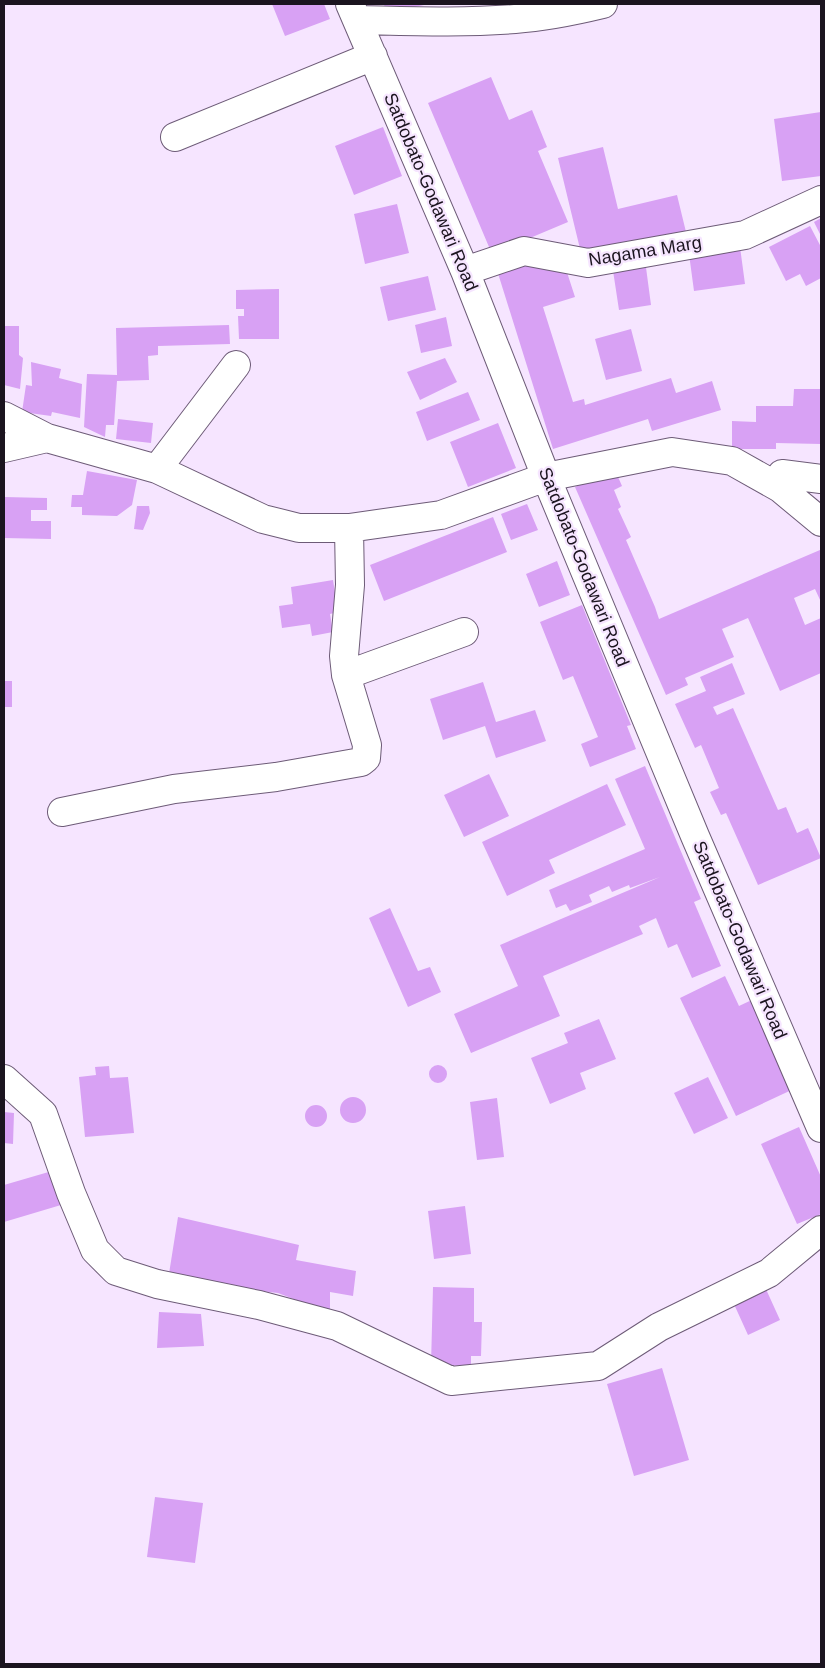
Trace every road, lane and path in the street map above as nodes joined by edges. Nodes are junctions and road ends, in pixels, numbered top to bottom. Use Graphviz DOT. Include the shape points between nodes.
graph roads {
  1 [pos="603,4"];
  2 [pos="354,12"];
  3 [pos="373,56"];
  4 [pos="175,137"];
  5 [pos="821,200"];
  6 [pos="465,271"];
  7 [pos="236,365"];
  8 [pos="4,416"];
  9 [pos="47,438"];
  10 [pos="4,448"];
  11 [pos="157,469"];
  12 [pos="546,477"];
  13 [pos="821,479"];
  14 [pos="780,488"];
  15 [pos="821,522"];
  16 [pos="349,528"];
  17 [pos="464,632"];
  18 [pos="346,675"];
  19 [pos="62,812"];
  20 [pos="4,1079"];
  21 [pos="821,1128"];
  22 [pos="821,1230"];
  1 -- 2 [label="street" via="558,14 456,22"];
  2 -- 3 [label="street, Satdobato-Godawari Road"];
  3 -- 4 [label="street"];
  3 -- 6 [label="street, Satdobato-Godawari Road"];
  5 -- 6 [label="street, Nagama Marg" via="745,235 588,263 524,251"];
  6 -- 12 [label="street, Satdobato-Godawari Road"];
  7 -- 11 [label="street"];
  8 -- 9 [label="street"];
  9 -- 10 [label="street"];
  9 -- 11 [label="street"];
  11 -- 16 [label="street" via="263,519 299,528"];
  12 -- 14 [label="street" via="672,452 732,461"];
  12 -- 16 [label="street" via="441,515"];
  12 -- 21 [label="street, Satdobato-Godawari Road"];
  13 -- 14 [label="street" via="782,474"];
  14 -- 15 [label="street"];
  16 -- 18 [label="street"];
  17 -- 18 [label="street"];
  18 -- 19 [label="street" via="367,745 366,758 361,762 174,790"];
  20 -- 22 [label="street" via="43,1114 95,1250 116,1271 157,1284 259,1305 337,1326 451,1381 598,1366 659,1327 769,1274"];
}
